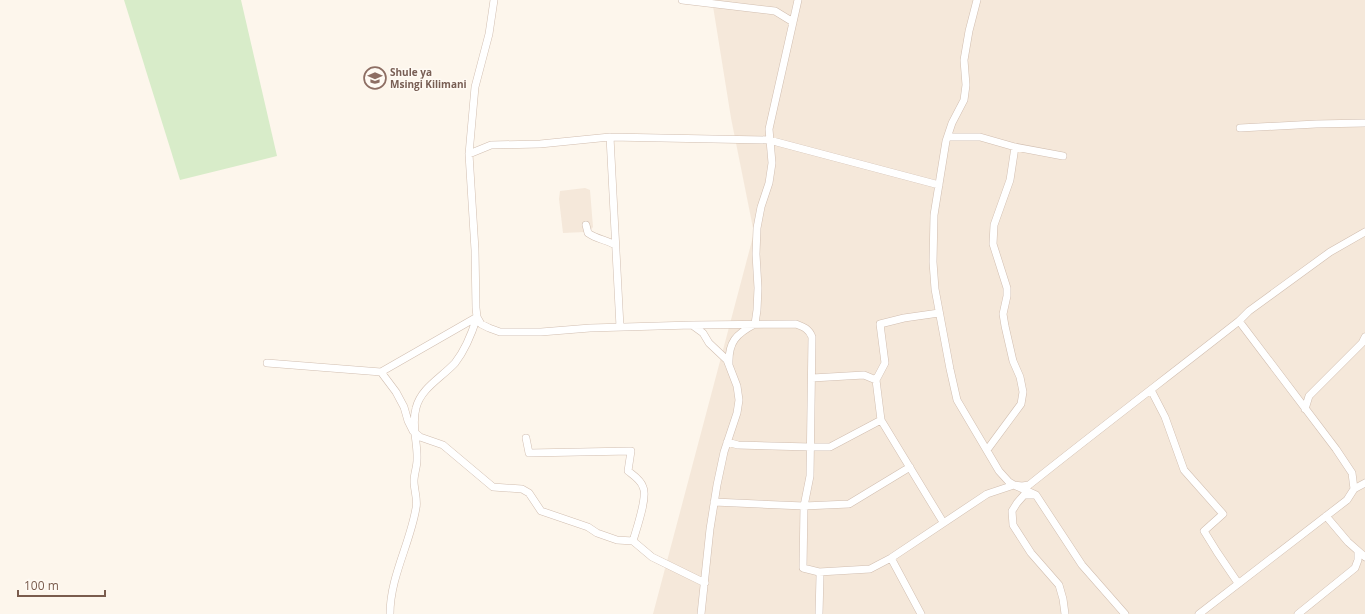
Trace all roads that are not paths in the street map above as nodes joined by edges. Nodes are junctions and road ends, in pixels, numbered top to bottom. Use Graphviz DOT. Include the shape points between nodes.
graph roads {
  1 [pos="494,0"];
  2 [pos="682,0"];
  3 [pos="798,0"];
  4 [pos="977,0"];
  5 [pos="793,22"];
  6 [pos="1365,123"];
  7 [pos="1240,128"];
  8 [pos="610,137"];
  9 [pos="948,137"];
  10 [pos="770,140"];
  11 [pos="1015,147"];
  12 [pos="469,154"];
  13 [pos="1063,156"];
  14 [pos="940,185"];
  15 [pos="586,225"];
  16 [pos="1365,232"];
  17 [pos="614,243"];
  18 [pos="939,312"];
  19 [pos="477,316"];
  20 [pos="1239,321"];
  21 [pos="755,324"];
  22 [pos="692,325"];
  23 [pos="620,327"];
  24 [pos="488,328"];
  25 [pos="472,334"];
  26 [pos="1365,337"];
  27 [pos="267,363"];
  28 [pos="730,366"];
  29 [pos="381,372"];
  30 [pos="812,378"];
  31 [pos="876,380"];
  32 [pos="1151,390"];
  33 [pos="1306,409"];
  34 [pos="881,420"];
  35 [pos="414,431"];
  36 [pos="526,438"];
  37 [pos="727,442"];
  38 [pos="811,447"];
  39 [pos="987,450"];
  40 [pos="910,467"];
  41 [pos="1365,483"];
  42 [pos="1014,485"];
  43 [pos="1354,489"];
  44 [pos="1036,495"];
  45 [pos="714,502"];
  46 [pos="804,506"];
  47 [pos="1326,516"];
  48 [pos="943,522"];
  49 [pos="633,541"];
  50 [pos="1358,552"];
  51 [pos="1365,557"];
  52 [pos="891,558"];
  53 [pos="819,572"];
  54 [pos="704,583"];
  55 [pos="1238,584"];
  56 [pos="390,614"];
  57 [pos="701,614"];
  58 [pos="819,614"];
  59 [pos="921,614"];
  60 [pos="1065,614"];
  61 [pos="1125,614"];
  62 [pos="1199,614"];
  63 [pos="1298,614"];
  1 -- 12 [label="street" via="489,34 475,87"];
  2 -- 5 [label="street" via="775,11"];
  3 -- 5 [label="street"];
  4 -- 9 [label="street" via="964,60 964,100"];
  5 -- 10 [label="street" via="769,129"];
  6 -- 7 [label="street"];
  8 -- 10 [label="street"];
  8 -- 12 [label="street" via="540,144 491,145"];
  8 -- 17 [label="street"];
  9 -- 11 [label="street" via="980,137"];
  9 -- 14 [label="street"];
  10 -- 14 [label="street"];
  10 -- 21 [label="street" via="772,163 757,228 758,288"];
  11 -- 13 [label="street"];
  11 -- 39 [label="street" via="1010,180 994,225 993,244 1007,288 1005,326 1023,392 1021,404"];
  12 -- 19 [label="street" via="475,234"];
  14 -- 18 [label="street" via="934,215 933,262"];
  15 -- 17 [label="street" via="591,235"];
  16 -- 20 [label="street" via="1308,266"];
  17 -- 23 [label="street"];
  18 -- 31 [label="street" via="880,324 885,363"];
  18 -- 39 [label="street" via="955,394"];
  19 -- 24 [label="street" via="481,324"];
  19 -- 25 [label="street"];
  19 -- 29 [label="street"];
  20 -- 32 [label="street"];
  20 -- 33 [label="street"];
  21 -- 22 [label="street"];
  21 -- 28 [label="street" via="735,337 729,357"];
  21 -- 30 [label="street" via="796,324 809,331 812,337"];
  22 -- 23 [label="street"];
  22 -- 28 [label="street" via="703,333"];
  23 -- 24 [label="street" via="541,332 500,332"];
  24 -- 25 [label="street"];
  25 -- 35 [label="street" via="455,362 421,397 415,409"];
  26 -- 33 [label="street" via="1309,396"];
  27 -- 29 [label="street"];
  28 -- 37 [label="street" via="739,400"];
  29 -- 35 [label="street" via="396,392"];
  30 -- 31 [label="street" via="864,375"];
  30 -- 38 [label="street"];
  31 -- 34 [label="street"];
  32 -- 42 [label="street" via="1029,484"];
  32 -- 55 [label="street" via="1165,417 1184,470 1223,514 1204,532"];
  33 -- 43 [label="street" via="1352,473"];
  34 -- 38 [label="street" via="830,446"];
  34 -- 40 [label="street"];
  35 -- 49 [label="street" via="420,437 443,444 493,487 522,489 529,492 542,511 588,527 597,534"];
  35 -- 56 [label="street" via="417,507 408,542 399,562"];
  36 -- 49 [label="street" via="529,453 631,451 628,471 644,488 642,510"];
  37 -- 38 [label="street" via="738,445"];
  37 -- 45 [label="street"];
  38 -- 46 [label="street" via="810,476"];
  39 -- 42 [label="street" via="999,471"];
  40 -- 46 [label="street" via="849,504"];
  40 -- 48 [label="street"];
  41 -- 43 [label="street"];
  42 -- 44 [label="street"];
  42 -- 48 [label="street" via="987,494"];
  43 -- 47 [label="street" via="1347,500"];
  44 -- 60 [label="street" via="1024,495 1017,503 1012,511 1013,526 1031,553 1059,585"];
  44 -- 61 [label="street" via="1082,565"];
  45 -- 46 [label="street"];
  45 -- 54 [label="street"];
  46 -- 53 [label="street" via="803,568"];
  47 -- 50 [label="street"];
  47 -- 55 [label="street"];
  48 -- 52 [label="street"];
  49 -- 54 [label="street" via="652,557"];
  50 -- 51 [label="street"];
  50 -- 63 [label="street" via="1355,568"];
  52 -- 53 [label="street" via="870,569"];
  52 -- 59 [label="street"];
  53 -- 58 [label="street"];
  54 -- 57 [label="street"];
  55 -- 62 [label="street"];
}
